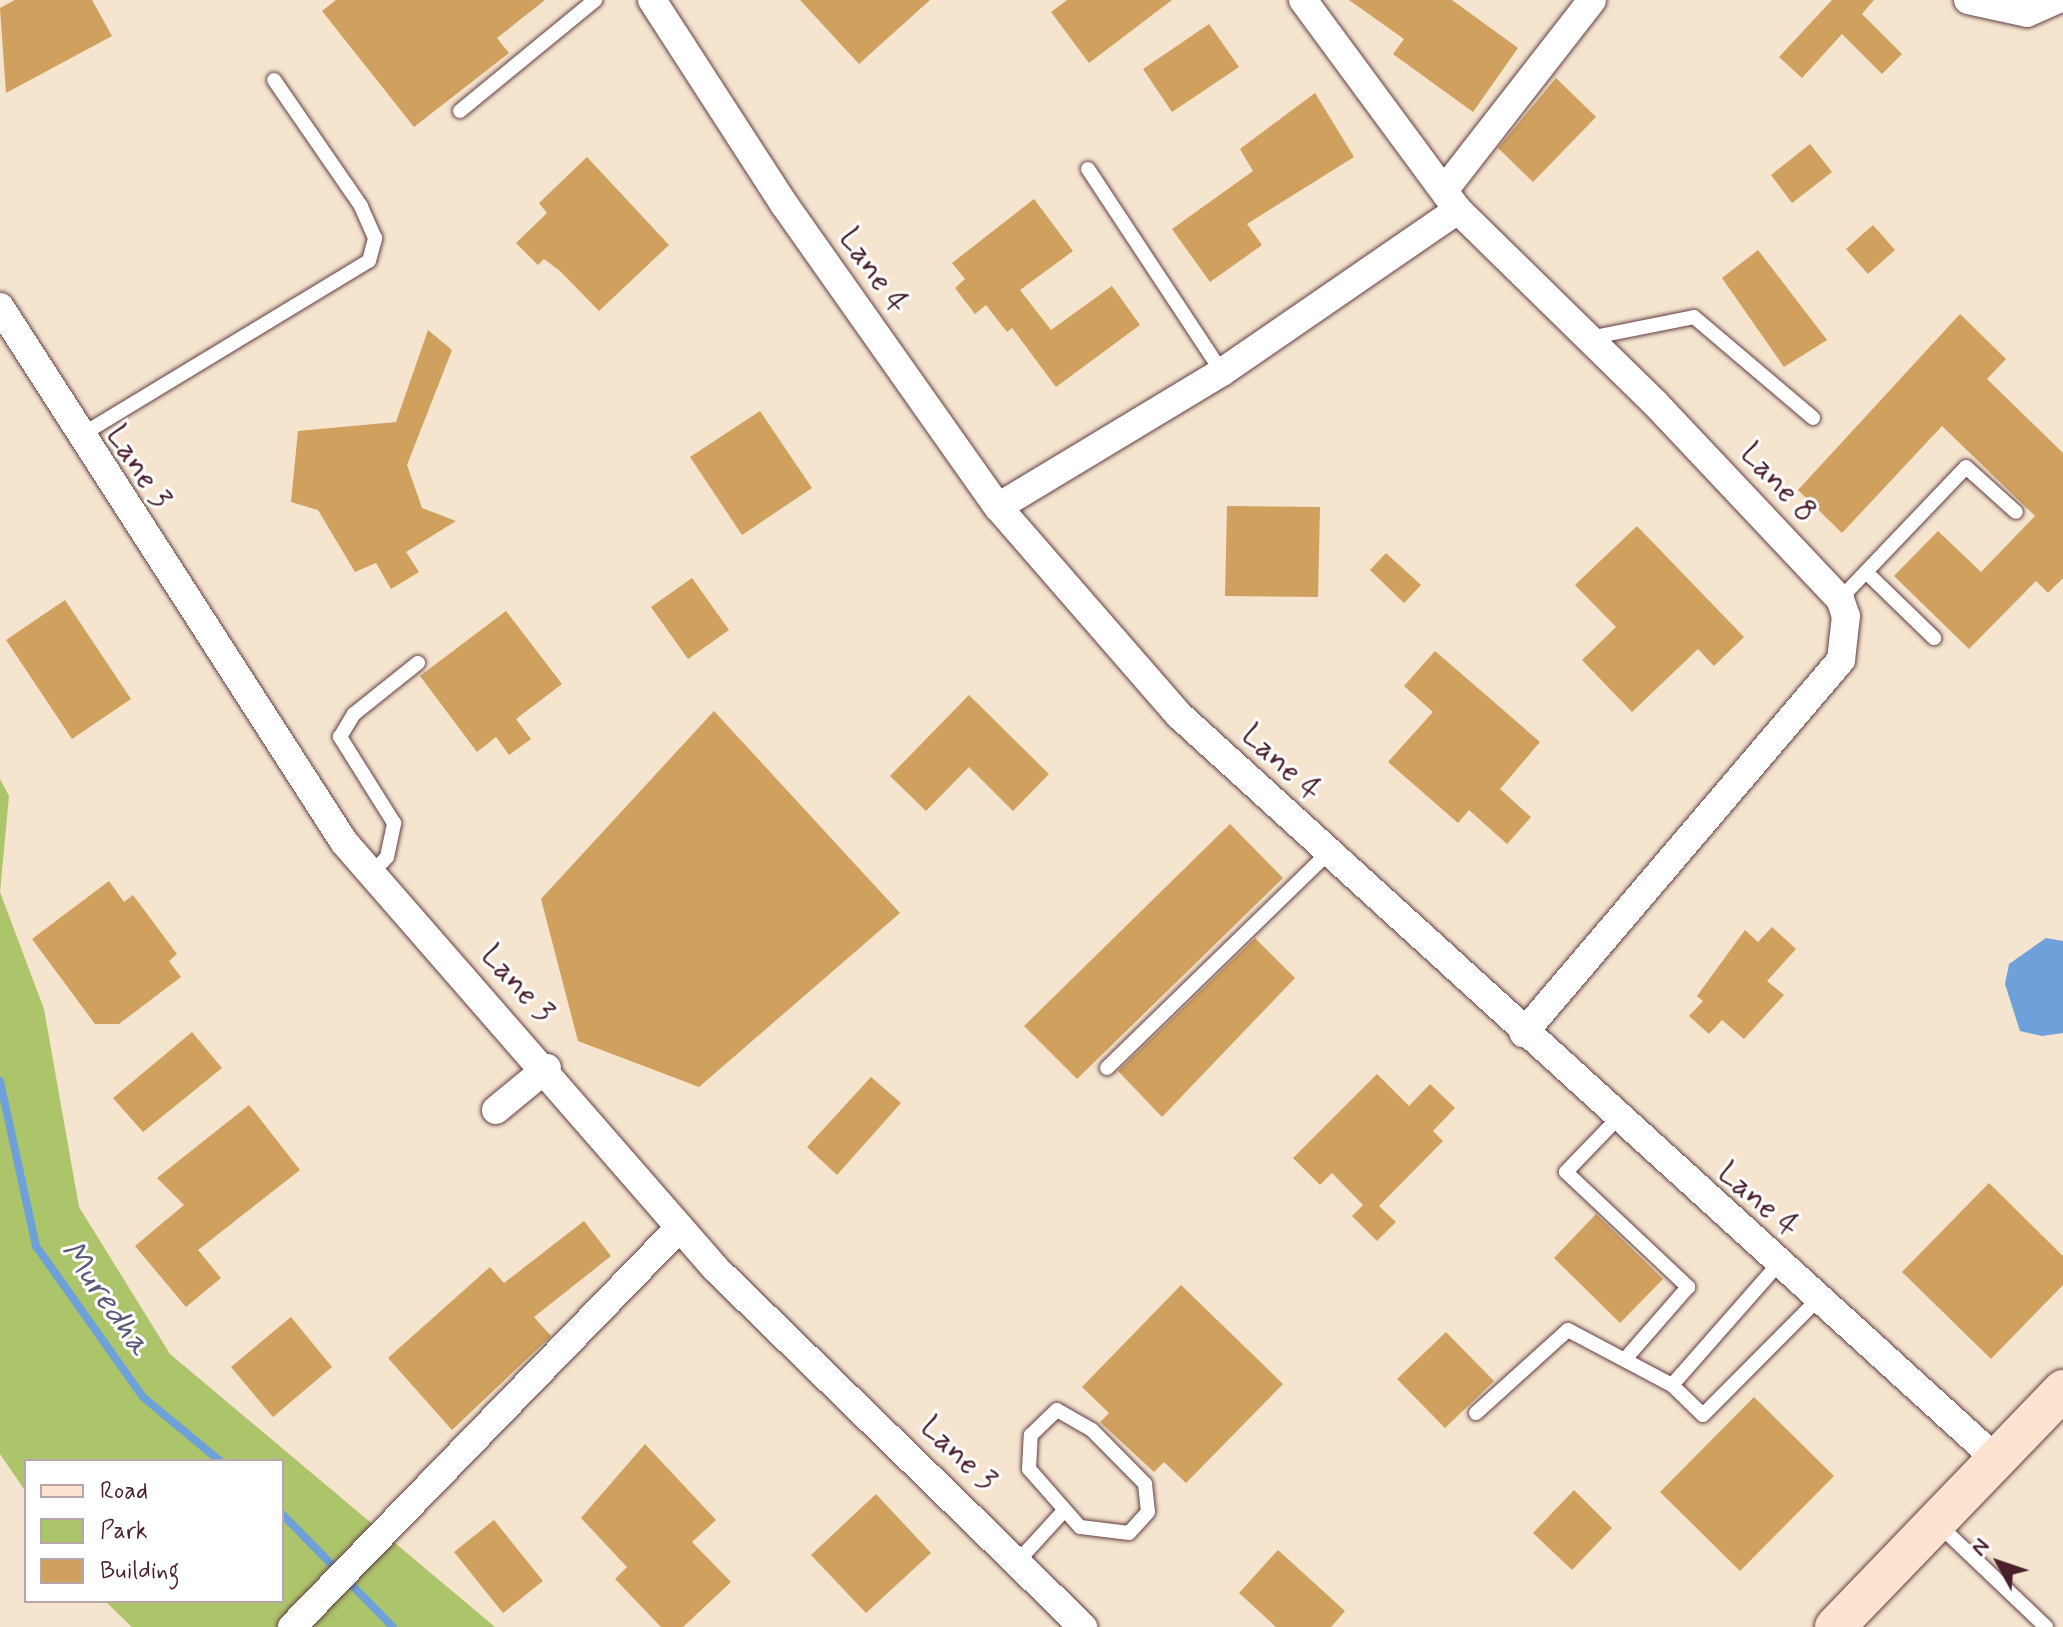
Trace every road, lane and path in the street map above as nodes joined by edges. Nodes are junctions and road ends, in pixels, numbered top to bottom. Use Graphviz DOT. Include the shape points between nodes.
graph roads {
  1 [pos="595,0"];
  2 [pos="652,0"];
  3 [pos="1303,0"];
  4 [pos="1592,0"];
  5 [pos="1968,0"];
  6 [pos="2056,0"];
  7 [pos="274,80"];
  8 [pos="460,111"];
  9 [pos="1088,169"];
  10 [pos="1451,200"];
  11 [pos="0,307"];
  12 [pos="1589,338"];
  13 [pos="1222,372"];
  14 [pos="1813,418"];
  15 [pos="78,437"];
  16 [pos="998,507"];
  17 [pos="2016,512"];
  18 [pos="1866,572"];
  19 [pos="1840,599"];
  20 [pos="1934,638"];
  21 [pos="418,663"];
  22 [pos="1328,853"];
  23 [pos="372,873"];
  24 [pos="1523,1033"];
  25 [pos="547,1068"];
  26 [pos="1107,1068"];
  27 [pos="496,1110"];
  28 [pos="1616,1120"];
  29 [pos="679,1228"];
  30 [pos="1779,1263"];
  31 [pos="1818,1299"];
  32 [pos="1626,1358"];
  33 [pos="1672,1385"];
  34 [pos="2063,1390"];
  35 [pos="1476,1413"];
  36 [pos="1996,1459"];
  37 [pos="1062,1513"];
  38 [pos="1936,1522"];
  39 [pos="1018,1561"];
  40 [pos="292,1627"];
  41 [pos="1083,1627"];
  42 [pos="1835,1627"];
  43 [pos="2046,1627"];
  1 -- 8 [label="lane"];
  2 -- 16 [label="street, Lane 4" via="784,204"];
  3 -- 10 [label="street, Lane 8"];
  4 -- 10 [label="street"];
  5 -- 6 [label="street" via="2027,13"];
  7 -- 15 [label="lane" via="361,206 375,238 369,261"];
  9 -- 13 [label="lane"];
  10 -- 12 [label="street, Lane 8"];
  10 -- 13 [label="street"];
  11 -- 15 [label="street, Lane 3"];
  12 -- 14 [label="lane" via="1694,317"];
  12 -- 19 [label="street, Lane 8"];
  13 -- 16 [label="street"];
  15 -- 23 [label="street, Lane 3" via="344,842"];
  16 -- 22 [label="street, Lane 4" via="1180,716"];
  17 -- 18 [label="lane" via="1966,467"];
  18 -- 19 [label="lane"];
  18 -- 20 [label="lane"];
  19 -- 24 [label="street" via="1849,635 1841,660"];
  21 -- 23 [label="lane" via="354,714 340,737 394,823 387,857"];
  22 -- 24 [label="street, Lane 4"];
  22 -- 26 [label="lane"];
  23 -- 25 [label="street, Lane 3"];
  24 -- 28 [label="street, Lane 4"];
  25 -- 27 [label="street"];
  25 -- 29 [label="street, Lane 3"];
  28 -- 30 [label="street, Lane 4"];
  28 -- 32 [label="lane" via="1566,1172 1688,1287"];
  29 -- 39 [label="street, Lane 3"];
  29 -- 40 [label="street"];
  30 -- 31 [label="street, Lane 4"];
  30 -- 33 [label="lane"];
  31 -- 33 [label="lane" via="1703,1415"];
  31 -- 36 [label="street, Lane 4"];
  32 -- 33 [label="lane"];
  32 -- 35 [label="lane" via="1568,1330"];
  34 -- 36 [label="main road"];
  36 -- 38 [label="main road"];
  37 -- 37 [label="lane" via="1029,1469 1027,1453 1031,1435 1057,1410 1092,1430 1145,1484 1150,1499 1141,1523 1113,1536 1080,1527"];
  37 -- 39 [label="lane"];
  38 -- 42 [label="main road"];
  38 -- 43 [label="lane"];
  39 -- 41 [label="street, Lane 3"];
}
